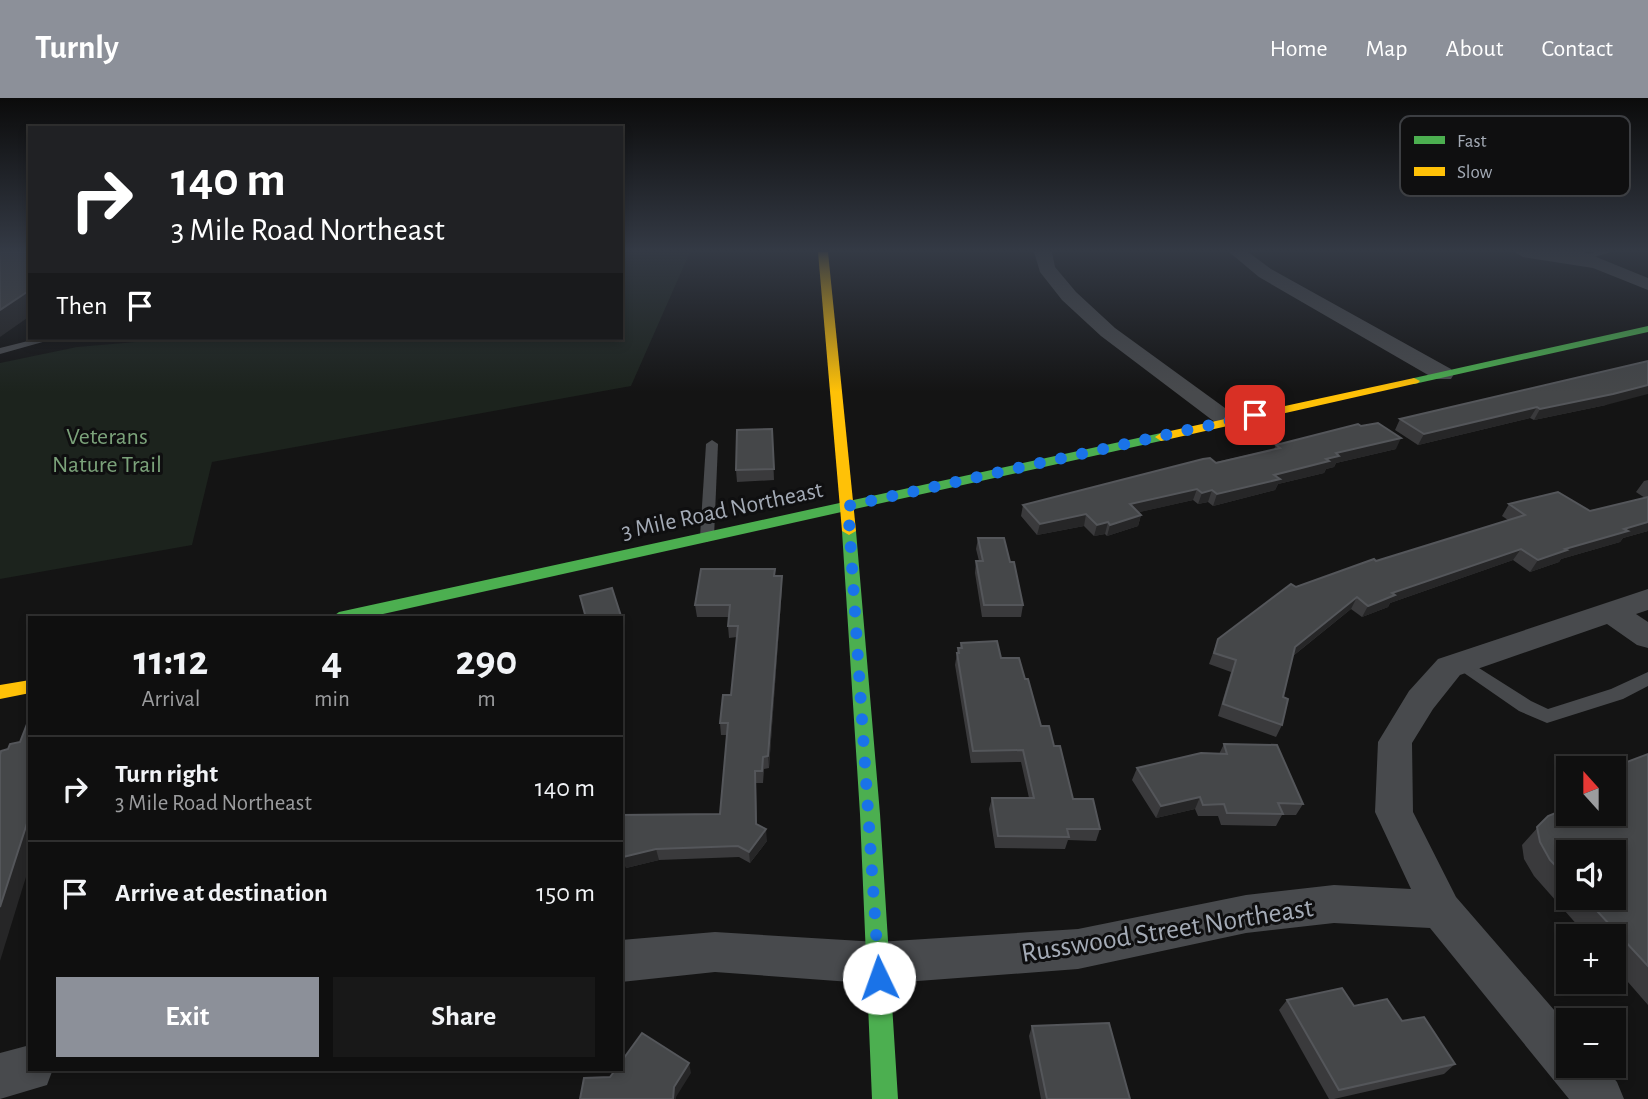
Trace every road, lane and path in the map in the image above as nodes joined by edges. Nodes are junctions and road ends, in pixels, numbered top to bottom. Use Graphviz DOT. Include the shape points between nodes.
graph roads {
  1 [pos="828,299"];
  2 [pos="1072,299"];
  3 [pos="1310,299"];
  4 [pos="1648,329"];
  5 [pos="44,340"];
  6 [pos="0,351"];
  7 [pos="1443,374"];
  8 [pos="1228,421"];
  9 [pos="712,444"];
  10 [pos="848,506"];
  11 [pos="707,537"];
  12 [pos="1648,599"];
  13 [pos="1610,611"];
  14 [pos="348,616"];
  15 [pos="1648,637"];
  16 [pos="1460,662"];
  17 [pos="1648,678"];
  18 [pos="28,686"];
  19 [pos="0,692"];
  20 [pos="1441,910"];
  21 [pos="623,961"];
  22 [pos="878,963"];
  23 [pos="1556,1047"];
  24 [pos="28,1069"];
  25 [pos="0,1077"];
  26 [pos="1582,1078"];
  27 [pos="885,1099"];
  28 [pos="1600,1099"];
  1 -- 10 [label="main road"];
  2 -- 8 [label="street"];
  3 -- 7 [label="street"];
  4 -- 7 [label="main road, 3 Mile Road Northeast"];
  5 -- 6 [label="lane"];
  7 -- 8 [label="main road, 3 Mile Road Northeast"];
  8 -- 10 [label="main road, 3 Mile Road Northeast"];
  9 -- 11 [label="lane"];
  10 -- 11 [label="main road, 3 Mile Road Northeast"];
  10 -- 22 [label="main road"];
  11 -- 14 [label="main road, 3 Mile Road Northeast"];
  12 -- 13 [label="street"];
  13 -- 15 [label="street"];
  13 -- 16 [label="street"];
  16 -- 17 [label="lane" via="1547,716 1616,694"];
  16 -- 20 [label="street" via="1449,667 1421,700 1395,742 1394,812"];
  18 -- 19 [label="main road"];
  20 -- 22 [label="street, Russwood Street Northeast" via="1334,904 1246,914 1078,949"];
  20 -- 23 [label="street"];
  21 -- 22 [label="street, Russwood Street Northeast" via="715,952"];
  22 -- 27 [label="main road"];
  24 -- 25 [label="street"];
  26 -- 28 [label="street"];
}
